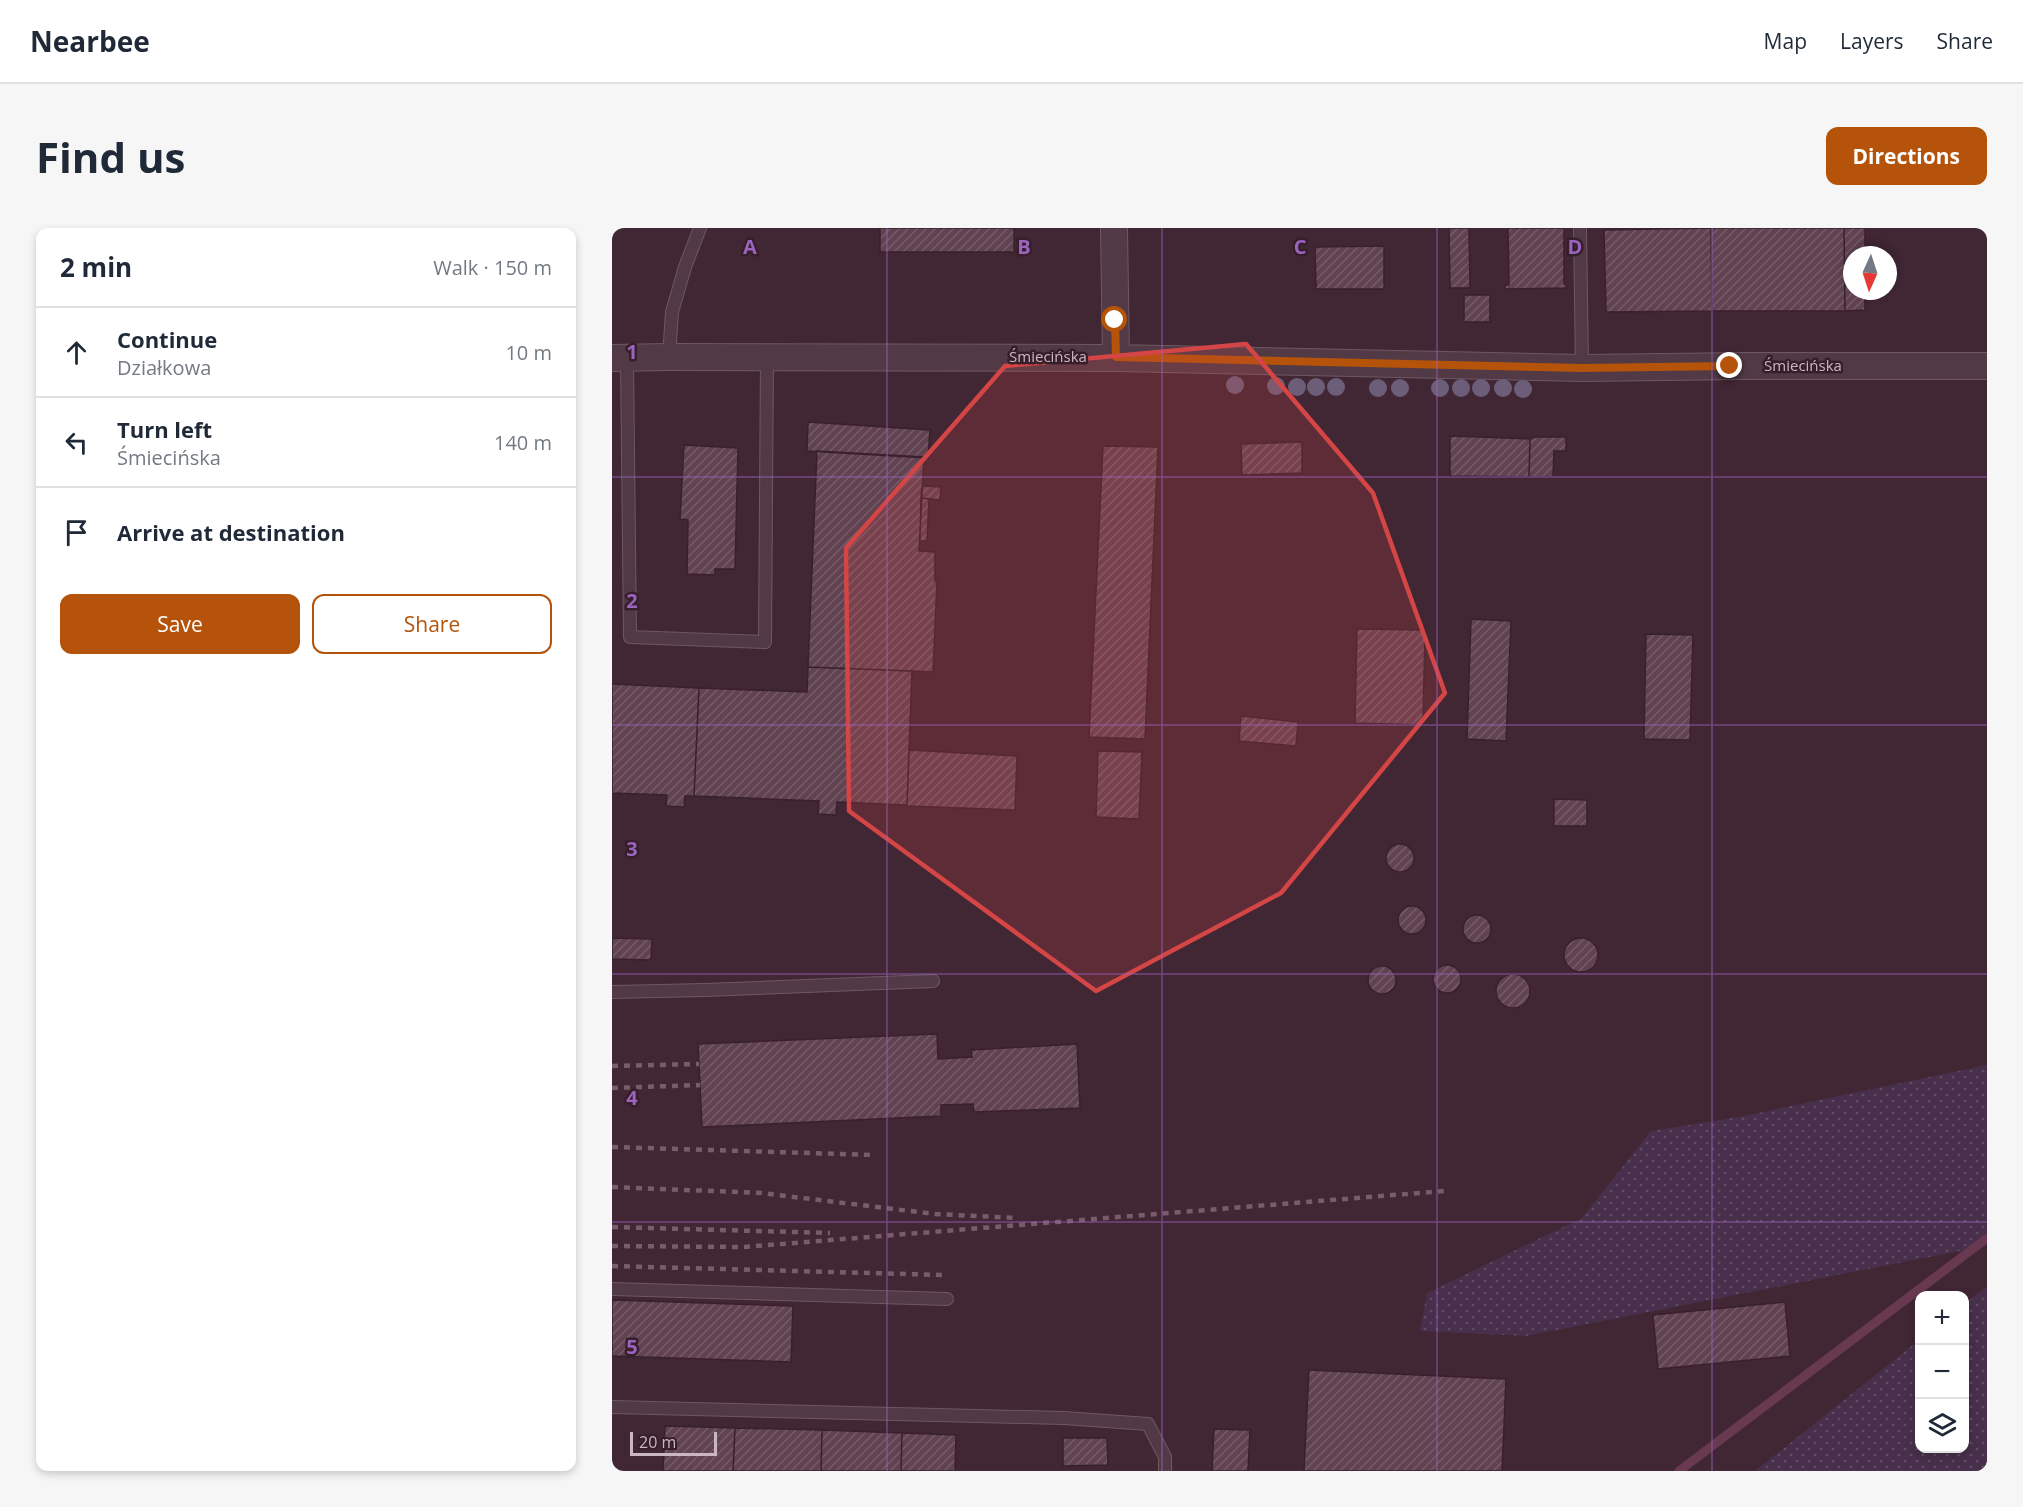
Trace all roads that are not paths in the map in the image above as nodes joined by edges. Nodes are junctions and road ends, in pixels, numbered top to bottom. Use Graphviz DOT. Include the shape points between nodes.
graph roads {
  1 [pos="700,228"];
  2 [pos="1114,228"];
  3 [pos="1580,228"];
  4 [pos="669,357"];
  5 [pos="767,357"];
  6 [pos="1116,357"];
  7 [pos="619,358"];
  8 [pos="1987,366"];
  9 [pos="1582,368"];
  10 [pos="933,981"];
  11 [pos="612,992"];
  12 [pos="612,1289"];
  13 [pos="947,1299"];
  14 [pos="612,1407"];
  15 [pos="1165,1471"];
  1 -- 4 [label="lane" via="672,312"];
  2 -- 6 [label="street"];
  3 -- 9 [label="lane"];
  4 -- 5 [label="street, Śmiecińska"];
  4 -- 7 [label="street, Śmiecińska"];
  5 -- 6 [label="street, Śmiecińska"];
  5 -- 7 [label="lane" via="765,642 630,637"];
  6 -- 9 [label="street, Śmiecińska"];
  8 -- 9 [label="street, Śmiecińska"];
  10 -- 11 [label="lane"];
  12 -- 13 [label="lane"];
  14 -- 15 [label="lane" via="1064,1418 1148,1424 1165,1457"];
}
